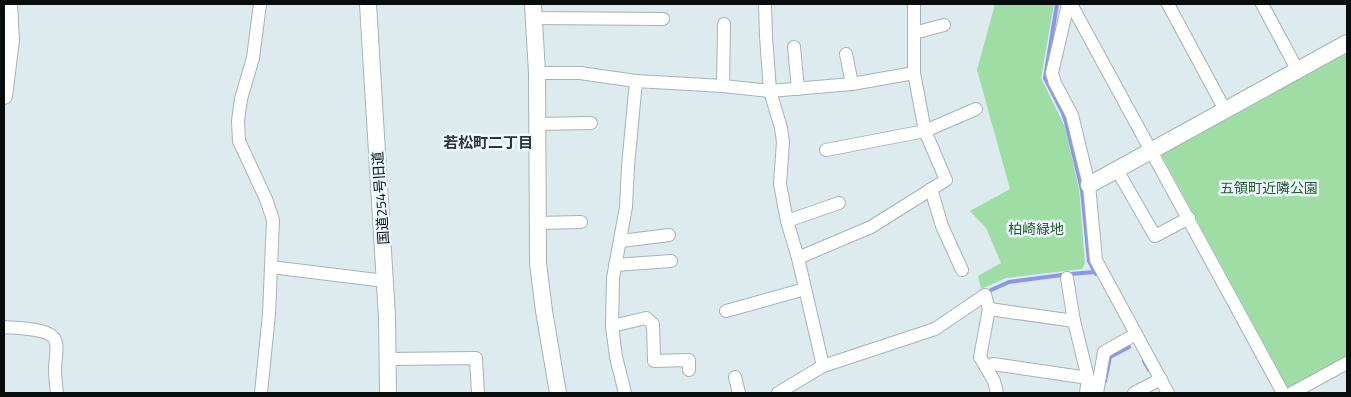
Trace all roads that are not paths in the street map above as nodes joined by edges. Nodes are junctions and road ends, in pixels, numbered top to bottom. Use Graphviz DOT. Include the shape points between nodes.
graph roads {
  1 [pos="10,4"];
  2 [pos="260,4"];
  3 [pos="368,4"];
  4 [pos="765,4"];
  5 [pos="914,4"];
  6 [pos="1070,4"];
  7 [pos="1168,4"];
  8 [pos="1262,4"];
  9 [pos="533,11"];
  10 [pos="663,19"];
  11 [pos="724,24"];
  12 [pos="944,26"];
  13 [pos="914,32"];
  14 [pos="1347,44"];
  15 [pos="794,47"];
  16 [pos="846,54"];
  17 [pos="1298,70"];
  18 [pos="538,73"];
  19 [pos="914,73"];
  20 [pos="636,81"];
  21 [pos="852,84"];
  22 [pos="723,86"];
  23 [pos="798,89"];
  24 [pos="770,91"];
  25 [pos="4,96"];
  26 [pos="976,109"];
  27 [pos="1225,110"];
  28 [pos="591,123"];
  29 [pos="538,124"];
  30 [pos="925,131"];
  31 [pos="826,150"];
  32 [pos="1152,151"];
  33 [pos="1117,170"];
  34 [pos="1089,185"];
  35 [pos="931,189"];
  36 [pos="839,203"];
  37 [pos="1189,218"];
  38 [pos="786,221"];
  39 [pos="581,222"];
  40 [pos="538,223"];
  41 [pos="669,234"];
  42 [pos="620,241"];
  43 [pos="798,258"];
  44 [pos="672,261"];
  45 [pos="615,265"];
  46 [pos="271,267"];
  47 [pos="962,270"];
  48 [pos="1067,278"];
  49 [pos="385,281"];
  50 [pos="805,289"];
  51 [pos="989,309"];
  52 [pos="726,311"];
  53 [pos="1074,321"];
  54 [pos="612,326"];
  55 [pos="4,327"];
  56 [pos="1136,334"];
  57 [pos="1104,352"];
  58 [pos="388,359"];
  59 [pos="1347,363"];
  60 [pos="1084,364"];
  61 [pos="822,366"];
  62 [pos="986,367"];
  63 [pos="689,370"];
  64 [pos="735,377"];
  65 [pos="1088,378"];
  66 [pos="1161,379"];
  67 [pos="785,391"];
  68 [pos="57,393"];
  69 [pos="261,393"];
  70 [pos="388,393"];
  71 [pos="478,393"];
  72 [pos="558,393"];
  73 [pos="625,393"];
  74 [pos="739,393"];
  75 [pos="997,393"];
  76 [pos="1086,393"];
  77 [pos="1097,393"];
  78 [pos="1134,393"];
  79 [pos="1168,393"];
  80 [pos="1283,393"];
  81 [pos="1292,393"];
  1 -- 25 [label="street" via="10,48"];
  2 -- 46 [label="street" via="253,58 238,121 239,141 266,199 272,220"];
  3 -- 49 [label="street, 国道254号旧道"];
  4 -- 24 [label="street"];
  5 -- 13 [label="street"];
  6 -- 32 [label="street"];
  6 -- 34 [label="street" via="1052,73 1072,115"];
  7 -- 27 [label="street"];
  8 -- 17 [label="street"];
  9 -- 10 [label="street"];
  9 -- 18 [label="street"];
  11 -- 22 [label="street"];
  12 -- 13 [label="street"];
  13 -- 19 [label="street"];
  14 -- 17 [label="street"];
  15 -- 23 [label="street"];
  16 -- 21 [label="street"];
  17 -- 27 [label="street"];
  18 -- 20 [label="street" via="580,73"];
  18 -- 29 [label="street"];
  19 -- 21 [label="street"];
  19 -- 30 [label="street"];
  20 -- 22 [label="street"];
  20 -- 42 [label="street" via="626,207"];
  21 -- 23 [label="street"];
  22 -- 24 [label="street"];
  23 -- 24 [label="street"];
  24 -- 38 [label="street" via="783,142 780,184"];
  26 -- 30 [label="street"];
  27 -- 32 [label="street"];
  28 -- 29 [label="street"];
  29 -- 40 [label="street"];
  30 -- 31 [label="street"];
  30 -- 35 [label="street" via="946,180"];
  32 -- 33 [label="street"];
  32 -- 37 [label="street"];
  33 -- 34 [label="street"];
  33 -- 37 [label="street" via="1155,236"];
  34 -- 56 [label="street" via="1096,260"];
  35 -- 43 [label="street" via="870,226"];
  35 -- 47 [label="street" via="942,226"];
  36 -- 38 [label="street"];
  37 -- 80 [label="street"];
  38 -- 43 [label="street"];
  39 -- 40 [label="street"];
  40 -- 72 [label="street" via="540,282"];
  41 -- 42 [label="street"];
  42 -- 45 [label="street"];
  43 -- 50 [label="street"];
  44 -- 45 [label="street"];
  45 -- 54 [label="street"];
  46 -- 49 [label="street"];
  46 -- 69 [label="street"];
  48 -- 53 [label="street"];
  49 -- 58 [label="street, 国道254号旧道"];
  50 -- 52 [label="street"];
  50 -- 61 [label="street"];
  51 -- 53 [label="street"];
  51 -- 61 [label="street" via="985,295 935,329"];
  51 -- 62 [label="street" via="980,357"];
  53 -- 60 [label="street"];
  54 -- 63 [label="street" via="646,318 652,324 654,361 689,360"];
  54 -- 73 [label="street"];
  55 -- 68 [label="street" via="28,328 54,338"];
  56 -- 57 [label="street"];
  56 -- 66 [label="street"];
  57 -- 60 [label="street"];
  57 -- 77 [label="street"];
  58 -- 70 [label="street, 国道254号旧道"];
  58 -- 71 [label="street" via="476,358"];
  59 -- 81 [label="street"];
  60 -- 65 [label="street"];
  61 -- 67 [label="street"];
  62 -- 65 [label="street" via="993,364"];
  62 -- 75 [label="street"];
  64 -- 74 [label="street"];
  65 -- 76 [label="street"];
  66 -- 78 [label="street"];
  66 -- 79 [label="street"];
}
